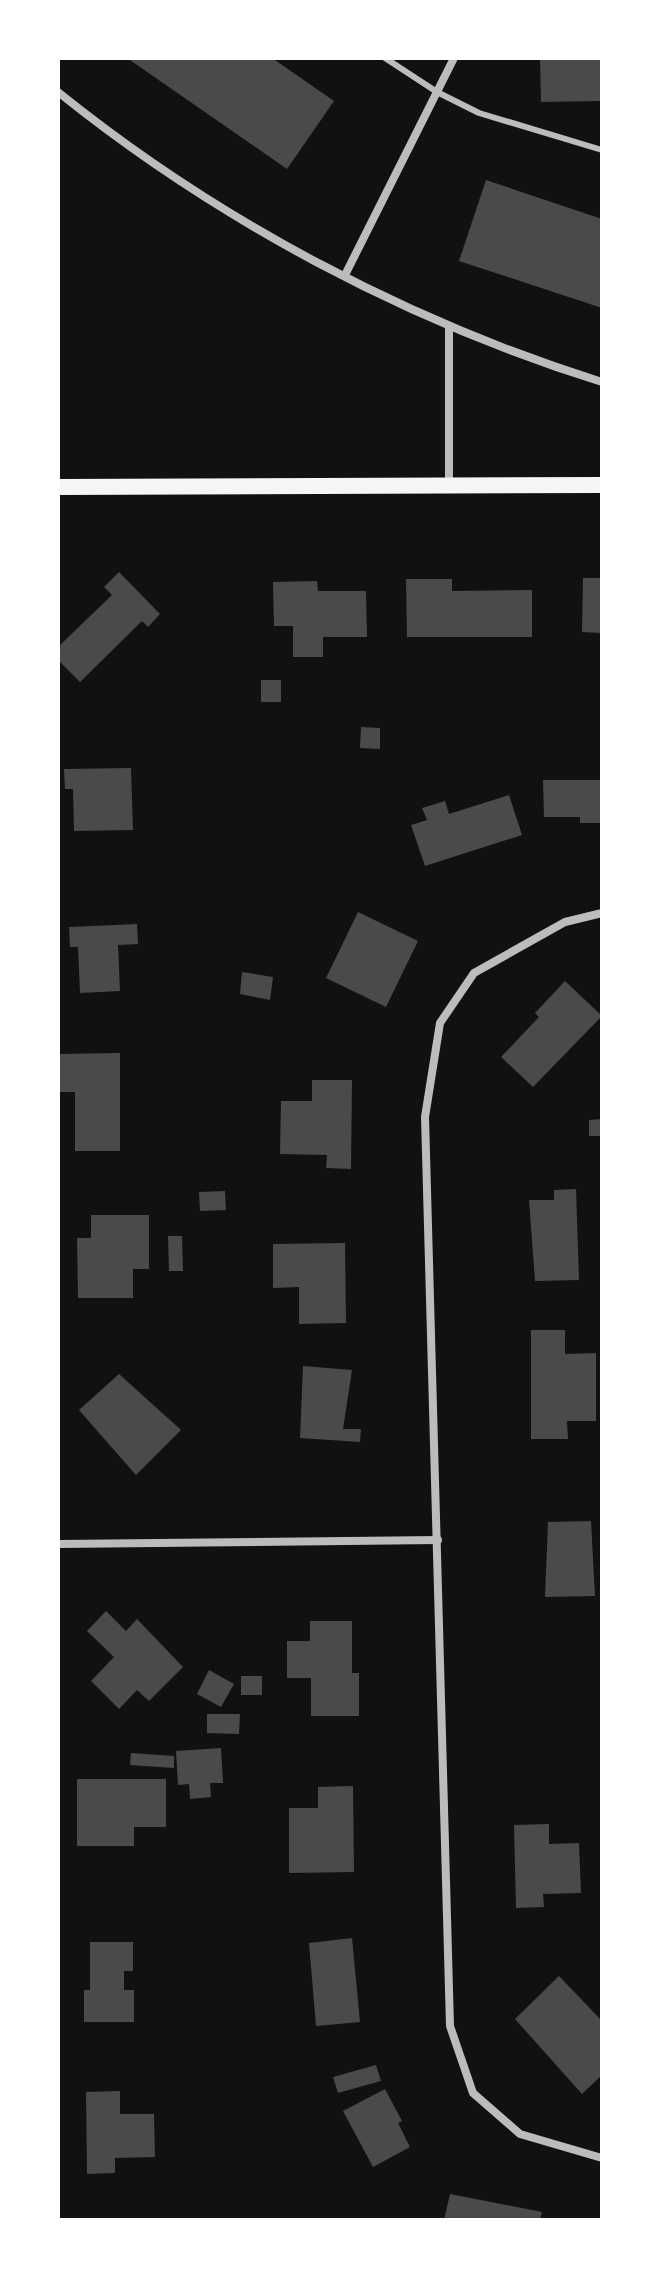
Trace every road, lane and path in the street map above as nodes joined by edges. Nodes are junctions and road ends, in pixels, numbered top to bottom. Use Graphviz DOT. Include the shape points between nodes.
graph roads {
  1 [pos="385,58"];
  2 [pos="454,58"];
  3 [pos="58,92"];
  4 [pos="437,92"];
  5 [pos="602,150"];
  6 [pos="345,275"];
  7 [pos="449,326"];
  8 [pos="602,382"];
  9 [pos="602,485"];
  10 [pos="449,486"];
  11 [pos="58,487"];
  12 [pos="602,913"];
  13 [pos="438,1540"];
  14 [pos="58,1544"];
  15 [pos="602,2158"];
  1 -- 4 [label="lane"];
  2 -- 4 [label="street"];
  3 -- 6 [label="street" via="262,232"];
  4 -- 5 [label="lane" via="479,113"];
  4 -- 6 [label="street"];
  6 -- 7 [label="street"];
  7 -- 8 [label="street"];
  7 -- 10 [label="street"];
  9 -- 10 [label="main road"];
  10 -- 11 [label="main road"];
  12 -- 13 [label="street" via="565,922 474,973 440,1023 425,1117"];
  13 -- 14 [label="street"];
  13 -- 15 [label="street" via="450,2026 473,2093 520,2134"];
}
